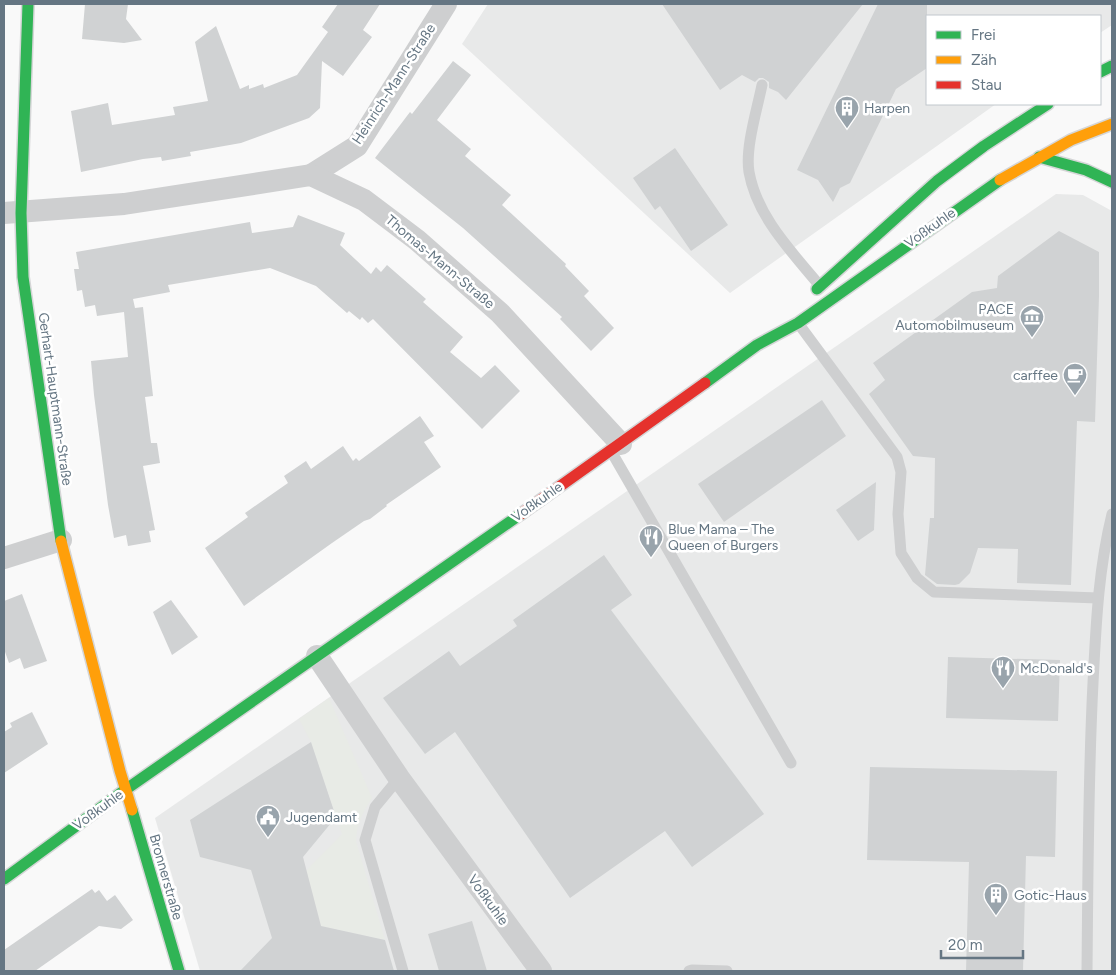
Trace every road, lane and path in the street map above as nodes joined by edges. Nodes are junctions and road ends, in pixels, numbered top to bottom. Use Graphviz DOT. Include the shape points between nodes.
graph roads {
  1 [pos="28,4"];
  2 [pos="446,4"];
  3 [pos="762,85"];
  4 [pos="1046,105"];
  5 [pos="1112,124"];
  6 [pos="1039,157"];
  7 [pos="311,175"];
  8 [pos="1112,182"];
  9 [pos="12,213"];
  10 [pos="820,286"];
  11 [pos="808,296"];
  12 [pos="831,298"];
  13 [pos="783,318"];
  14 [pos="798,323"];
  15 [pos="756,346"];
  16 [pos="616,447"];
  17 [pos="1112,514"];
  18 [pos="61,540"];
  19 [pos="4,558"];
  20 [pos="1098,598"];
  21 [pos="317,656"];
  22 [pos="791,763"];
  23 [pos="398,778"];
  24 [pos="125,790"];
  25 [pos="4,879"];
  26 [pos="178,971"];
  27 [pos="403,971"];
  28 [pos="541,971"];
  29 [pos="689,971"];
  30 [pos="727,971"];
  31 [pos="1087,971"];
  1 -- 9 [label="street, Gerhart-Hauptmann-Straße"];
  2 -- 7 [label="street, Heinrich-Mann-Straße" via="357,146"];
  3 -- 10 [label="lane" via="750,144 749,172 759,202 774,230"];
  4 -- 10 [label="street, Voßkuhle" via="980,149 924,192"];
  5 -- 6 [label="street, Voßkuhle"];
  6 -- 8 [label="street" via="1071,164"];
  6 -- 12 [label="street, Voßkuhle" via="999,180"];
  7 -- 9 [label="street" via="124,204"];
  7 -- 16 [label="street, Thomas-Mann-Straße" via="364,200 417,240 500,313"];
  9 -- 18 [label="street, Gerhart-Hauptmann-Straße"];
  10 -- 11 [label="street, Voßkuhle"];
  10 -- 12 [label="lane"];
  12 -- 14 [label="street, Voßkuhle"];
  13 -- 15 [label="street, Voßkuhle"];
  14 -- 15 [label="street, Voßkuhle"];
  14 -- 20 [label="lane" via="897,457 901,472 898,514 901,553 917,578 934,592"];
  15 -- 16 [label="street, Voßkuhle"];
  16 -- 21 [label="street, Voßkuhle"];
  16 -- 22 [label="lane"];
  17 -- 20 [label="lane" via="1102,555"];
  18 -- 19 [label="street"];
  18 -- 24 [label="street, Gerhart-Hauptmann-Straße"];
  20 -- 31 [label="lane" via="1090,737"];
  21 -- 23 [label="street, Voßkuhle"];
  21 -- 24 [label="street, Voßkuhle"];
  23 -- 27 [label="lane" via="375,807 365,840"];
  23 -- 28 [label="street, Voßkuhle"];
  24 -- 25 [label="street, Voßkuhle"];
  24 -- 26 [label="street, Bronnerstraße"];
  29 -- 30 [label="lane"];
}
